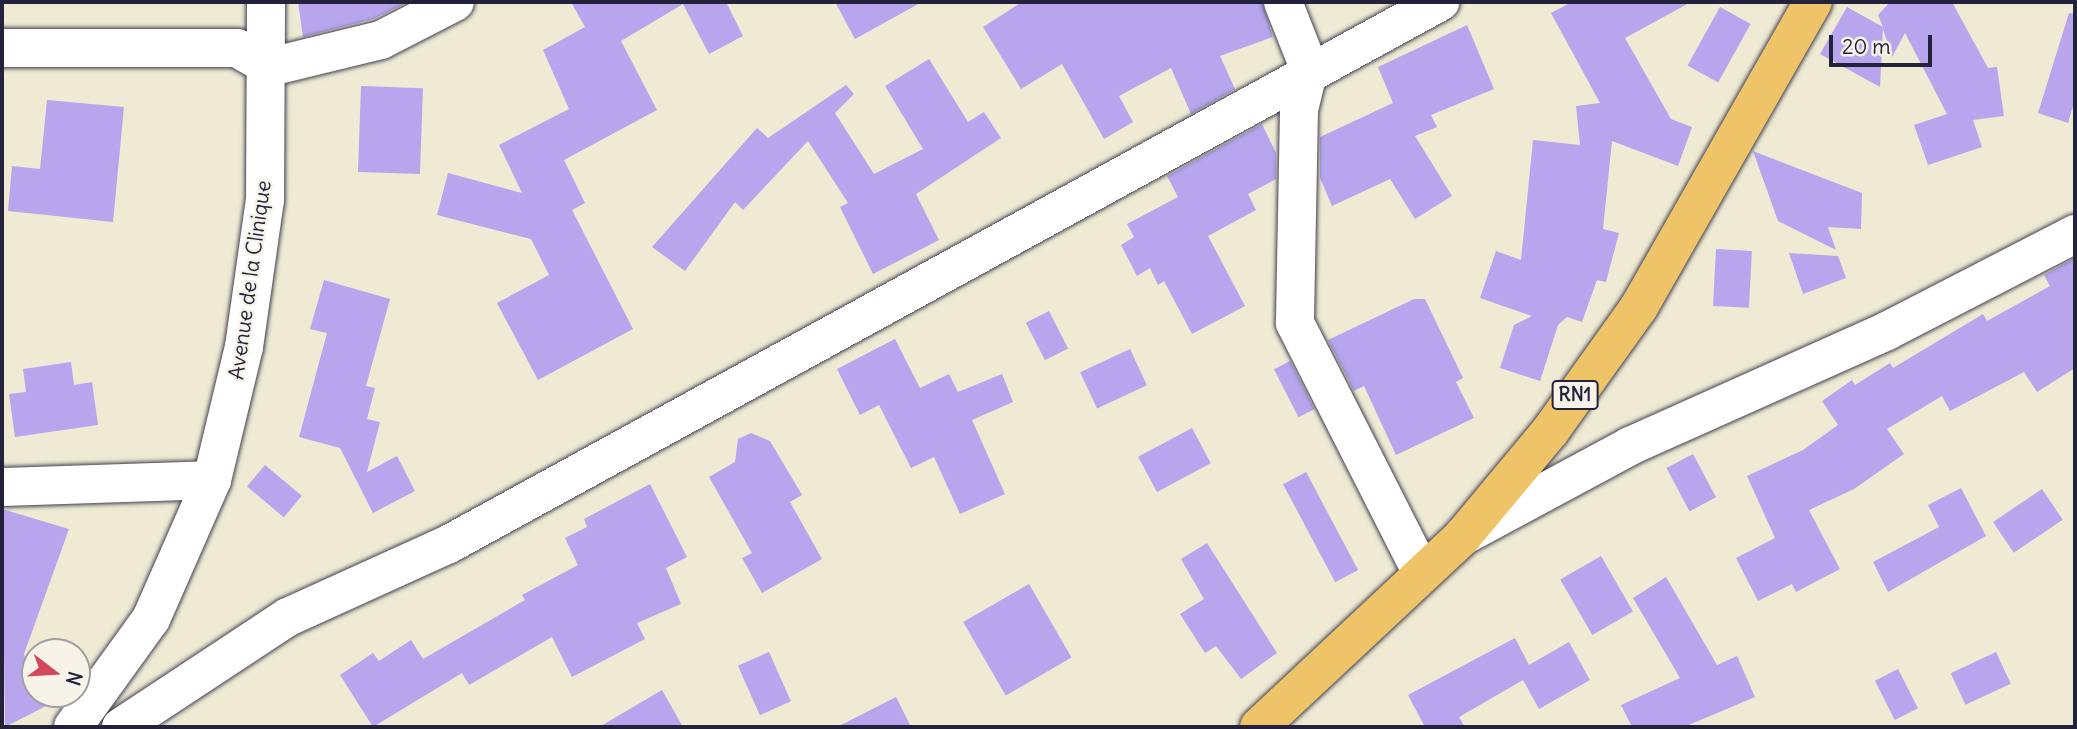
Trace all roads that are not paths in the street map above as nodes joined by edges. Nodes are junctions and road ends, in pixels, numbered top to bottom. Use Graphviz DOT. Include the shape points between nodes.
graph roads {
  1 [pos="266,2"];
  2 [pos="455,2"];
  3 [pos="1283,2"];
  4 [pos="1440,2"];
  5 [pos="1813,2"];
  6 [pos="2,48"];
  7 [pos="270,67"];
  8 [pos="1309,68"];
  9 [pos="2075,234"];
  10 [pos="212,480"];
  11 [pos="2,487"];
  12 [pos="1462,537"];
  13 [pos="1422,573"];
  14 [pos="73,727"];
  15 [pos="121,727"];
  16 [pos="1259,727"];
  1 -- 7 [label="street, Avenue de la Clinique"];
  2 -- 7 [label="street" via="381,40"];
  3 -- 8 [label="street"];
  4 -- 8 [label="street"];
  5 -- 12 [label="highway, RN1" via="1639,307 1551,430"];
  6 -- 7 [label="street" via="237,48"];
  7 -- 10 [label="street, Avenue de la Clinique" via="263,214 244,347"];
  8 -- 13 [label="street" via="1299,110 1295,323"];
  8 -- 15 [label="street" via="461,537 288,617"];
  9 -- 12 [label="street" via="1887,331 1630,446"];
  10 -- 11 [label="street"];
  10 -- 14 [label="street, Avenue de la Clinique" via="150,619"];
  12 -- 13 [label="highway, RN1"];
  13 -- 16 [label="highway, RN1"];
}
